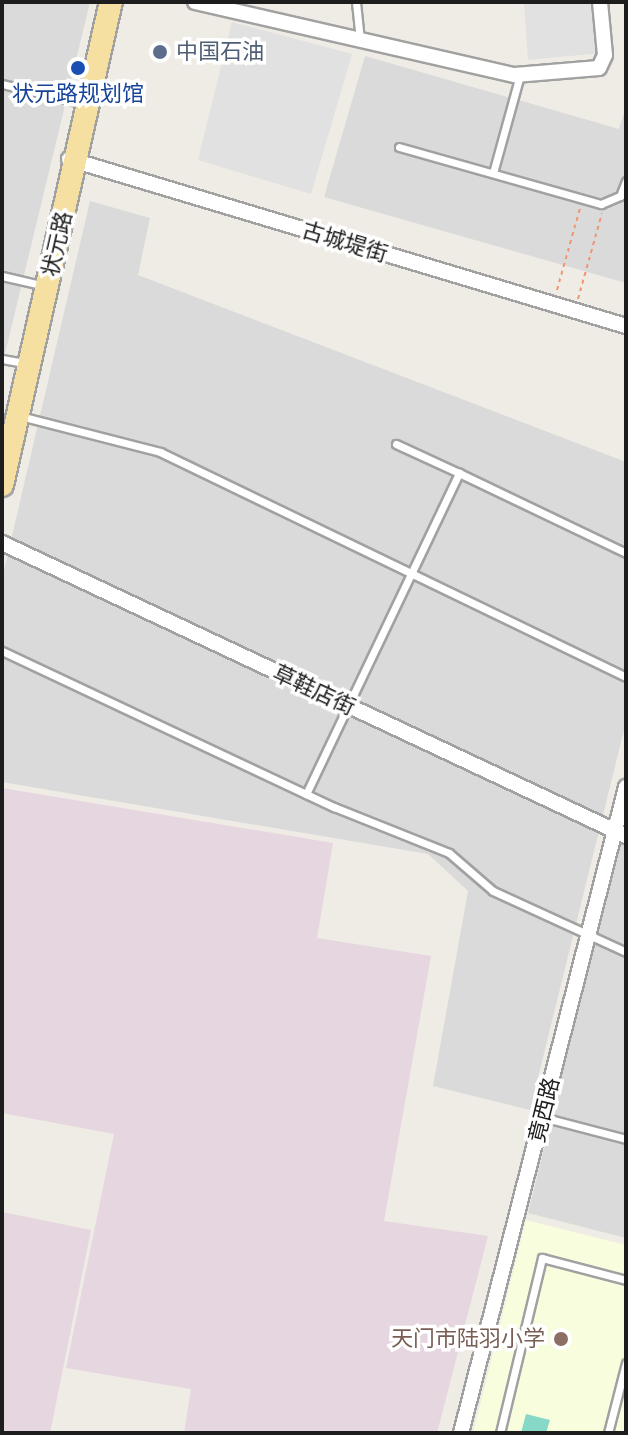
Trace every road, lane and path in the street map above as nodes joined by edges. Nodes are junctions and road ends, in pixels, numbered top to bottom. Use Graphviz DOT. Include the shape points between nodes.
graph roads {
  1 [pos="100,2"];
  2 [pos="111,2"];
  3 [pos="195,2"];
  4 [pos="356,2"];
  5 [pos="600,2"];
  6 [pos="360,40"];
  7 [pos="520,75"];
  8 [pos="2,84"];
  9 [pos="77,102"];
  10 [pos="399,147"];
  11 [pos="70,160"];
  12 [pos="493,173"];
  13 [pos="626,181"];
  14 [pos="583,199"];
  15 [pos="604,204"];
  16 [pos="2,276"];
  17 [pos="36,284"];
  18 [pos="553,304"];
  19 [pos="574,310"];
  20 [pos="626,326"];
  21 [pos="10,361"];
  22 [pos="18,416"];
  23 [pos="2,435"];
  24 [pos="396,444"];
  25 [pos="459,473"];
  26 [pos="2,485"];
  27 [pos="2,543"];
  28 [pos="626,553"];
  29 [pos="410,576"];
  30 [pos="2,651"];
  31 [pos="626,677"];
  32 [pos="348,706"];
  33 [pos="626,787"];
  34 [pos="306,794"];
  35 [pos="621,834"];
  36 [pos="589,936"];
  37 [pos="626,952"];
  38 [pos="542,1117"];
  39 [pos="626,1139"];
  40 [pos="626,1280"];
  41 [pos="626,1363"];
  42 [pos="461,1433"];
  43 [pos="500,1433"];
  44 [pos="608,1433"];
  1 -- 9 [label="main road, 状元路"];
  2 -- 11 [label="main road, 状元路"];
  3 -- 6 [label="street"];
  4 -- 6 [label="lane"];
  5 -- 7 [label="street" via="605,55 599,68"];
  6 -- 7 [label="street"];
  7 -- 12 [label="lane"];
  8 -- 9 [label="lane"];
  9 -- 11 [label="main road, 状元路"];
  10 -- 12 [label="lane"];
  11 -- 17 [label="main road, 状元路"];
  11 -- 18 [label="street, 古城堤街"];
  11 -- 22 [label="main road, 状元路"];
  12 -- 14 [label="lane"];
  13 -- 15 [label="lane" via="620,196"];
  14 -- 15 [label="lane"];
  14 -- 18 [label="path"];
  15 -- 19 [label="path"];
  16 -- 17 [label="lane"];
  17 -- 21 [label="main road, 状元路"];
  18 -- 19 [label="street, 古城堤街"];
  19 -- 20 [label="street, 古城堤街"];
  21 -- 23 [label="main road, 状元路"];
  22 -- 26 [label="main road, 状元路"];
  22 -- 29 [label="lane" via="160,452"];
  24 -- 25 [label="lane"];
  25 -- 28 [label="lane"];
  25 -- 29 [label="lane"];
  27 -- 32 [label="street, 草鞋店街"];
  29 -- 31 [label="lane"];
  29 -- 32 [label="lane"];
  30 -- 34 [label="lane"];
  32 -- 34 [label="lane"];
  32 -- 35 [label="street, 草鞋店街"];
  33 -- 35 [label="street, 竟西路"];
  34 -- 36 [label="lane" via="449,853 493,891"];
  35 -- 36 [label="street, 竟西路"];
  36 -- 37 [label="lane"];
  36 -- 38 [label="street, 竟西路"];
  38 -- 39 [label="lane"];
  38 -- 42 [label="street, 竟西路"];
  40 -- 43 [label="lane" via="542,1258"];
  41 -- 44 [label="lane"];
}
